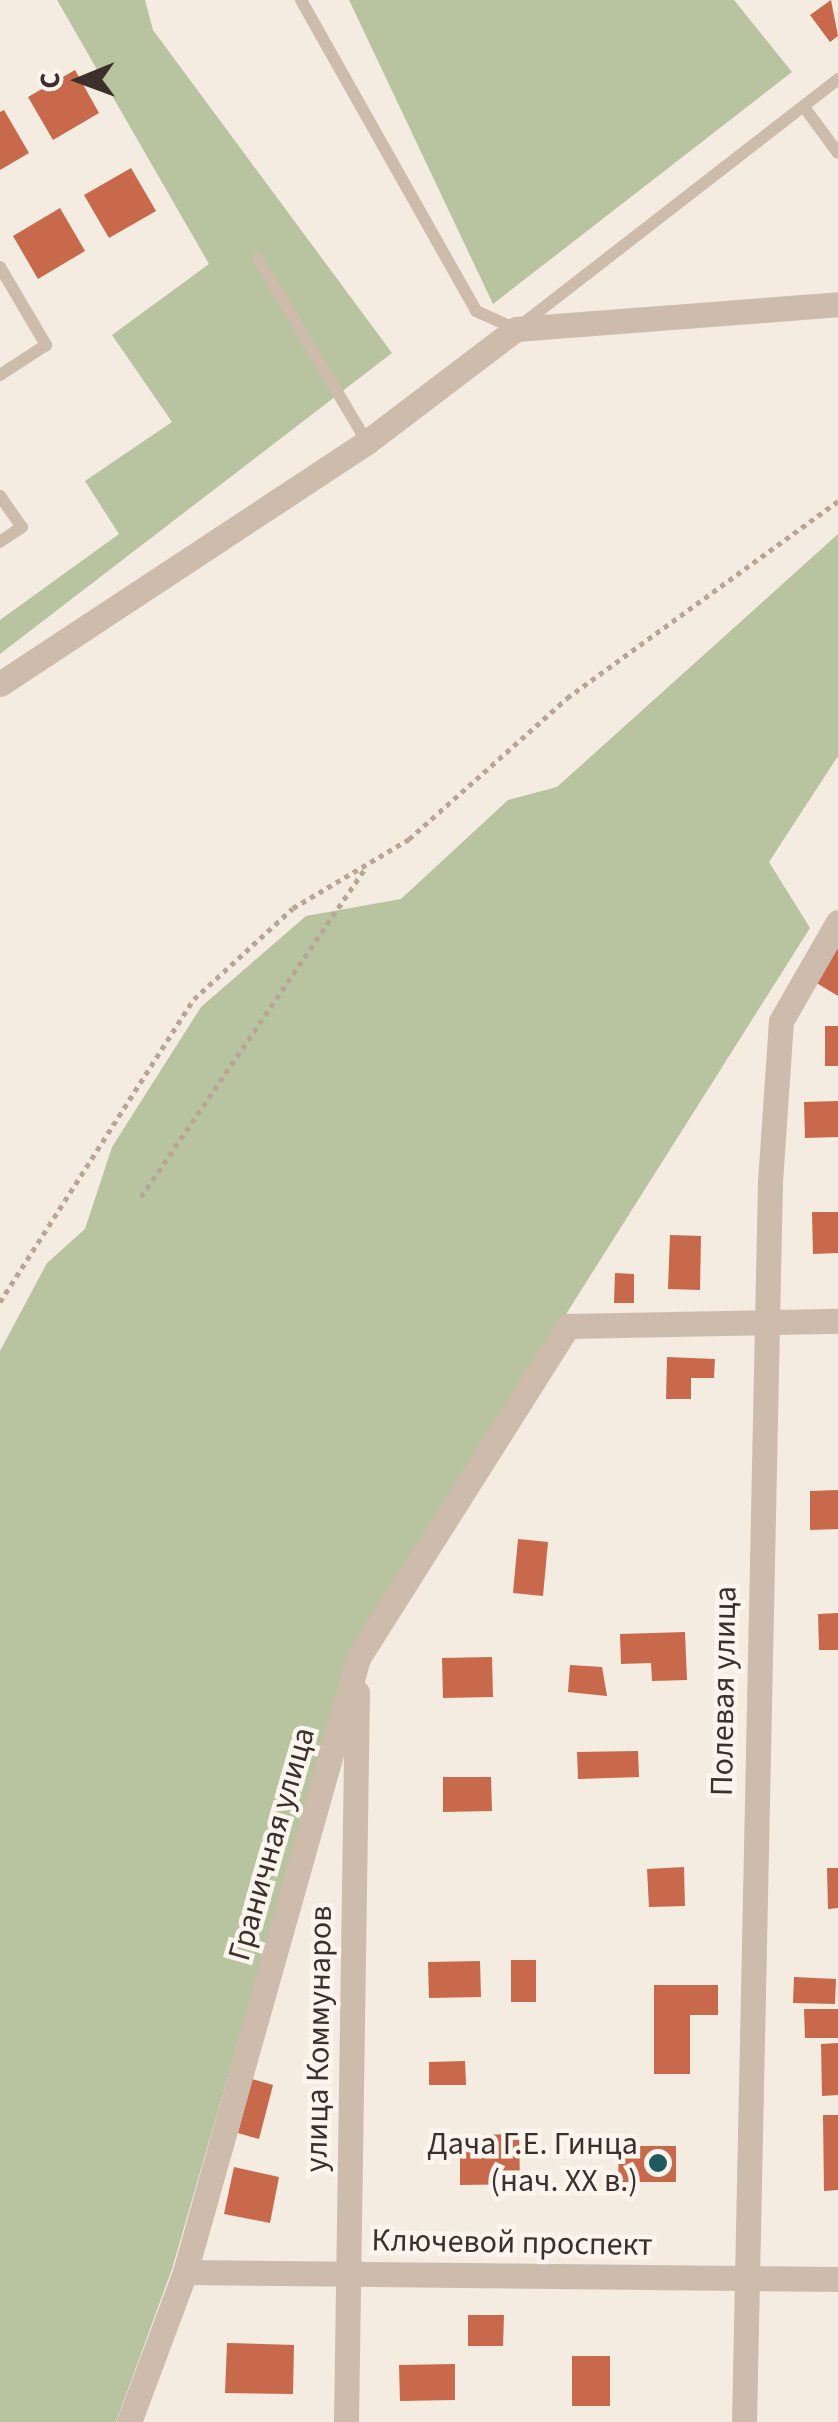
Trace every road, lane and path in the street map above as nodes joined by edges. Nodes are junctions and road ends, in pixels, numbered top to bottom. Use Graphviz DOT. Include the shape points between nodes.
graph roads {
  1 [pos="301,0"];
  2 [pos="838,80"];
  3 [pos="809,103"];
  4 [pos="838,153"];
  5 [pos="258,260"];
  6 [pos="0,267"];
  7 [pos="838,304"];
  8 [pos="516,329"];
  9 [pos="0,375"];
  10 [pos="367,442"];
  11 [pos="0,496"];
  12 [pos="838,501"];
  13 [pos="0,542"];
  14 [pos="0,684"];
  15 [pos="366,867"];
  16 [pos="838,922"];
  17 [pos="141,1197"];
  18 [pos="0,1302"];
  19 [pos="838,1321"];
  20 [pos="763,1323"];
  21 [pos="358,1658"];
  22 [pos="185,2272"];
  23 [pos="348,2274"];
  24 [pos="745,2278"];
  25 [pos="838,2278"];
  26 [pos="129,2422"];
  27 [pos="346,2422"];
  28 [pos="744,2422"];
  1 -- 8 [label="lane" via="476,312"];
  2 -- 3 [label="lane"];
  3 -- 4 [label="lane"];
  3 -- 8 [label="lane"];
  5 -- 10 [label="lane"];
  6 -- 9 [label="lane" via="46,345"];
  7 -- 8 [label="street"];
  8 -- 10 [label="street"];
  10 -- 14 [label="street"];
  11 -- 13 [label="lane" via="22,528"];
  12 -- 15 [label="path" via="567,698"];
  15 -- 17 [label="path"];
  15 -- 18 [label="path" via="293,908 194,999"];
  16 -- 20 [label="street, Полевая улица" via="782,1021"];
  19 -- 20 [label="street"];
  20 -- 21 [label="street, Граничная улица" via="568,1326"];
  20 -- 24 [label="street, Полевая улица"];
  21 -- 22 [label="street, Граничная улица"];
  21 -- 23 [label="street, улица Коммунаров"];
  22 -- 23 [label="street, Ключевой проспект"];
  22 -- 26 [label="street, Граничная улица"];
  23 -- 24 [label="street, Ключевой проспект"];
  23 -- 27 [label="street, улица Коммунаров"];
  24 -- 25 [label="street, Ключевой проспект"];
  24 -- 28 [label="street, Полевая улица"];
}
